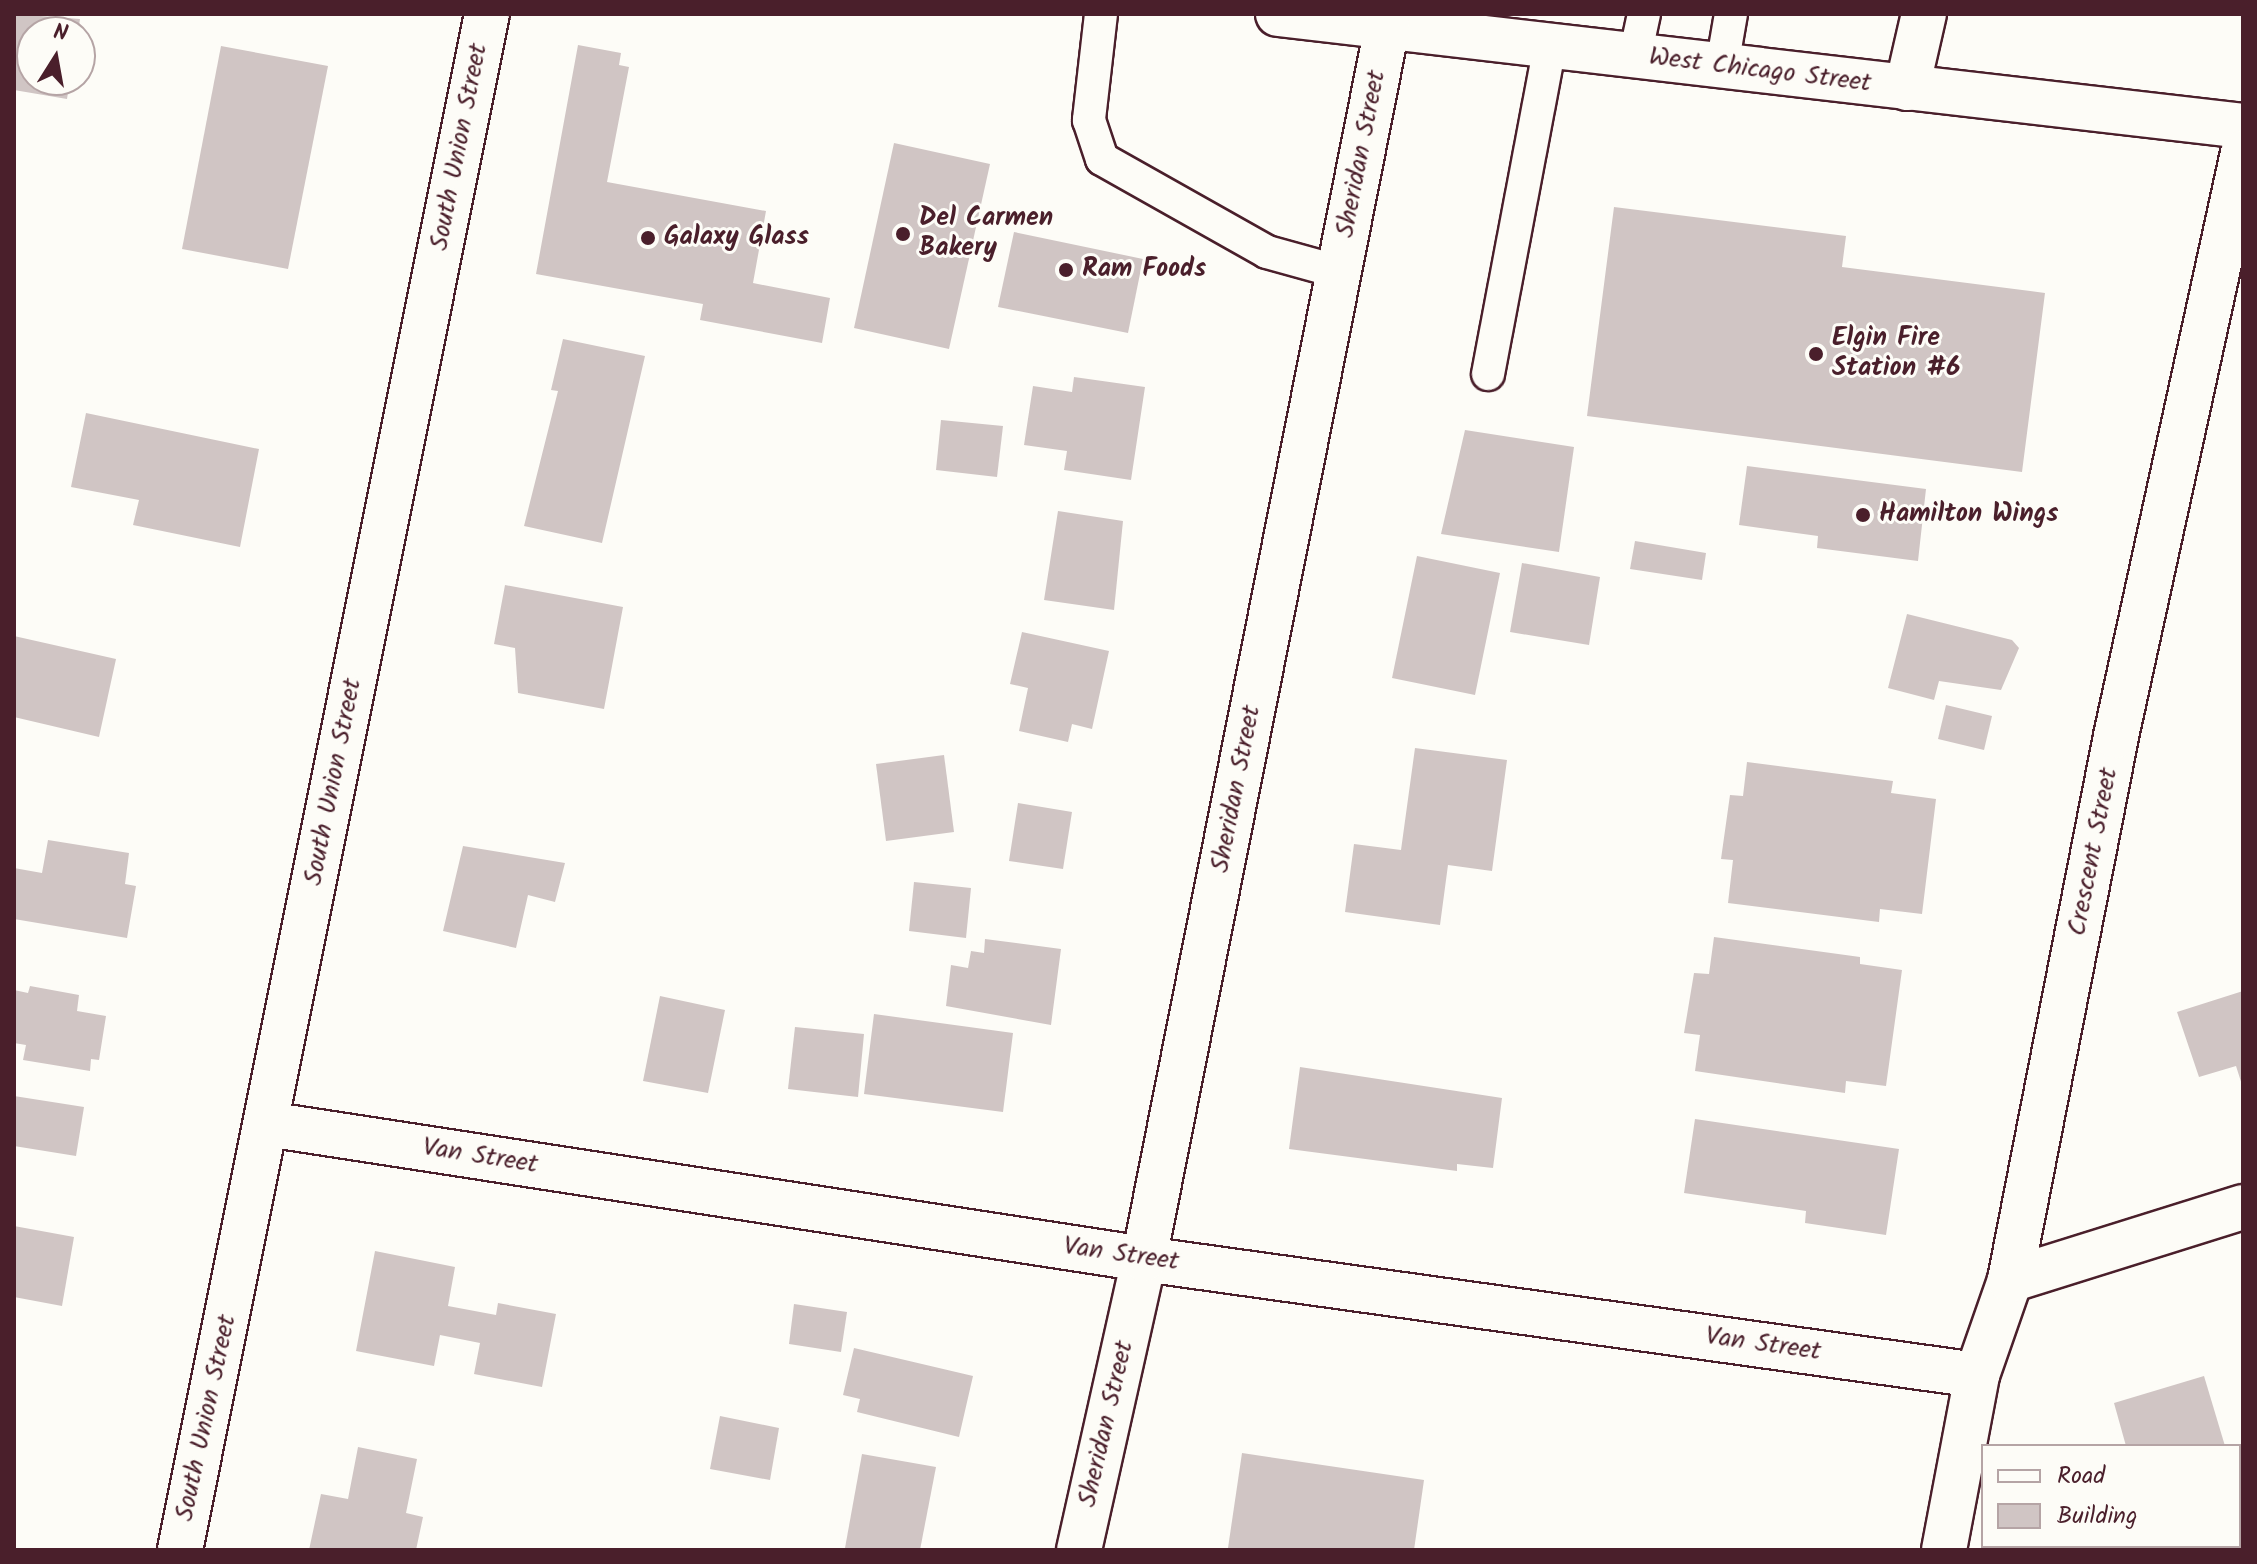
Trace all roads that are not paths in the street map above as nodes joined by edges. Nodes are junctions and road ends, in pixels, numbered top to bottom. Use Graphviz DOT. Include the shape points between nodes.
graph roads {
  1 [pos="487,14"];
  2 [pos="1101,14"];
  3 [pos="1278,14"];
  4 [pos="1644,14"];
  5 [pos="1731,14"];
  6 [pos="1924,14"];
  7 [pos="1434,23"];
  8 [pos="1387,27"];
  9 [pos="1550,46"];
  10 [pos="1635,56"];
  11 [pos="1722,66"];
  12 [pos="1907,88"];
  13 [pos="2243,126"];
  14 [pos="2243,153"];
  15 [pos="1339,272"];
  16 [pos="1488,374"];
  17 [pos="267,1124"];
  18 [pos="2243,1207"];
  19 [pos="1144,1259"];
  20 [pos="2010,1280"];
  21 [pos="1977,1375"];
  22 [pos="180,1550"];
  23 [pos="1079,1550"];
  24 [pos="1944,1550"];
  1 -- 17 [label="street, South Union Street"];
  2 -- 15 [label="lane" via="1089,120 1102,159 1267,252"];
  3 -- 8 [label="street, West Chicago Street"];
  4 -- 10 [label="lane"];
  5 -- 11 [label="lane"];
  6 -- 12 [label="street"];
  7 -- 8 [label="street, West Chicago Street"];
  7 -- 9 [label="street, West Chicago Street"];
  8 -- 15 [label="street, Sheridan Street"];
  9 -- 10 [label="street, West Chicago Street"];
  9 -- 16 [label="lane"];
  10 -- 11 [label="street, West Chicago Street"];
  11 -- 12 [label="street, West Chicago Street"];
  12 -- 13 [label="street, West Chicago Street"];
  14 -- 20 [label="street, Crescent Street" via="2116,736"];
  15 -- 19 [label="street, Sheridan Street"];
  17 -- 19 [label="street, Van Street"];
  17 -- 22 [label="street, South Union Street"];
  18 -- 20 [label="street"];
  19 -- 21 [label="street, Van Street"];
  19 -- 23 [label="street, Sheridan Street"];
  20 -- 21 [label="street, Crescent Street"];
  21 -- 24 [label="street, Crescent Street"];
}
